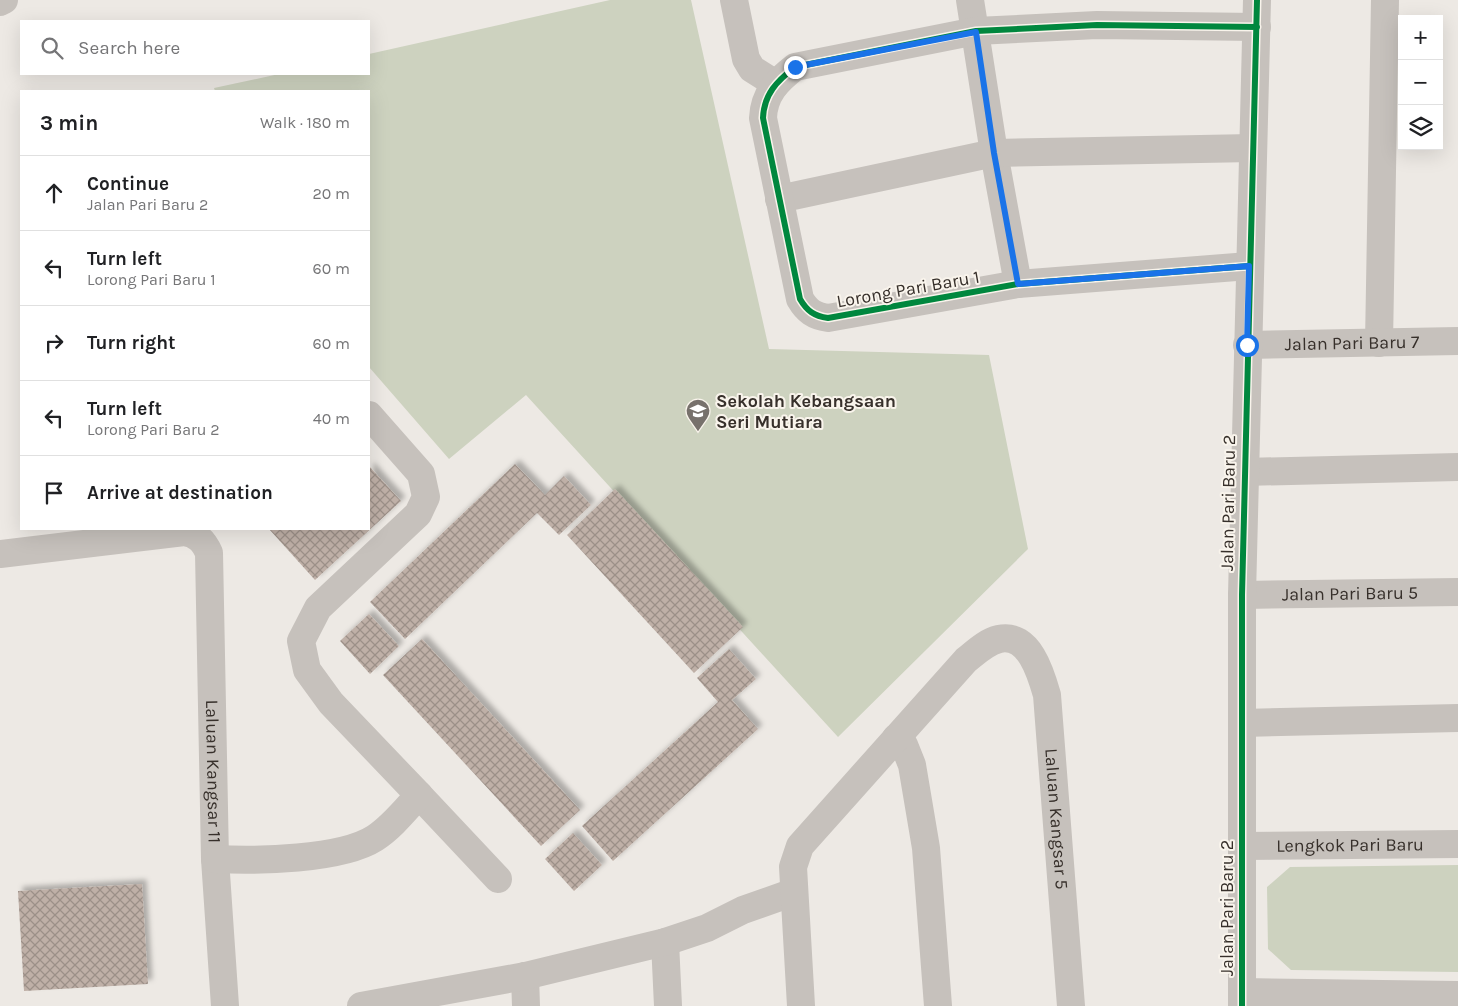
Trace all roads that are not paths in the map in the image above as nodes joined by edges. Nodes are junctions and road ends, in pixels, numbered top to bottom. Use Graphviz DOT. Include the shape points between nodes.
graph roads {
  1 [pos="4,0"];
  2 [pos="734,0"];
  3 [pos="970,0"];
  4 [pos="1257,0"];
  5 [pos="1385,0"];
  6 [pos="0,2"];
  7 [pos="1257,27"];
  8 [pos="976,32"];
  9 [pos="776,84"];
  10 [pos="1253,148"];
  11 [pos="994,153"];
  12 [pos="779,199"];
  13 [pos="1249,266"];
  14 [pos="1018,284"];
  15 [pos="1458,341"];
  16 [pos="1379,343"];
  17 [pos="1247,345"];
  18 [pos="370,416"];
  19 [pos="1458,467"];
  20 [pos="1244,472"];
  21 [pos="0,554"];
  22 [pos="1458,592"];
  23 [pos="1242,595"];
  24 [pos="1458,718"];
  25 [pos="1242,723"];
  26 [pos="896,738"];
  27 [pos="419,795"];
  28 [pos="1458,844"];
  29 [pos="1242,846"];
  30 [pos="215,859"];
  31 [pos="498,879"];
  32 [pos="794,879"];
  33 [pos="665,942"];
  34 [pos="525,976"];
  35 [pos="1458,994"];
  36 [pos="1242,999"];
  37 [pos="376,1005"];
  38 [pos="225,1006"];
  39 [pos="526,1006"];
  40 [pos="668,1006"];
  41 [pos="801,1006"];
  42 [pos="938,1006"];
  43 [pos="1071,1006"];
  1 -- 6 [label="street"];
  2 -- 9 [label="street" via="746,59 752,69"];
  3 -- 8 [label="street"];
  4 -- 7 [label="street, Jalan Pari Baru 2"];
  5 -- 16 [label="street"];
  7 -- 8 [label="street, Lorong Pari Baru 1" via="1097,25"];
  7 -- 10 [label="street, Jalan Pari Baru 2"];
  8 -- 9 [label="street, Lorong Pari Baru 1" via="795,67"];
  8 -- 11 [label="street"];
  9 -- 12 [label="street, Lorong Pari Baru 1" via="764,105 763,118"];
  10 -- 11 [label="street"];
  10 -- 13 [label="street, Jalan Pari Baru 2"];
  11 -- 12 [label="street"];
  11 -- 14 [label="street"];
  12 -- 14 [label="street, Lorong Pari Baru 1" via="800,299 820,317"];
  13 -- 14 [label="street, Lorong Pari Baru 1"];
  13 -- 17 [label="street, Jalan Pari Baru 2"];
  15 -- 16 [label="street, Jalan Pari Baru 7"];
  16 -- 17 [label="street, Jalan Pari Baru 7"];
  17 -- 20 [label="street, Jalan Pari Baru 2"];
  18 -- 27 [label="street" via="421,474 426,497 418,514 318,608 301,641 307,670 331,703"];
  19 -- 20 [label="street"];
  20 -- 23 [label="street, Jalan Pari Baru 2"];
  21 -- 30 [label="street, Laluan Kangsar 11" via="184,532 200,539 209,553"];
  22 -- 23 [label="street, Jalan Pari Baru 5"];
  23 -- 25 [label="street, Jalan Pari Baru 2"];
  24 -- 25 [label="street"];
  25 -- 29 [label="street, Jalan Pari Baru 2"];
  26 -- 32 [label="street" via="800,846"];
  26 -- 42 [label="street" via="904,745 912,765 926,848"];
  26 -- 43 [label="street, Laluan Kangsar 5" via="966,660 986,645 1000,638 1016,641 1030,654 1047,695"];
  27 -- 30 [label="street" via="377,837 358,847 340,852 250,861"];
  27 -- 31 [label="street"];
  28 -- 29 [label="street, Lengkok Pari Baru"];
  29 -- 36 [label="street, Jalan Pari Baru 2"];
  30 -- 38 [label="street, Laluan Kangsar 11"];
  32 -- 33 [label="street" via="707,928"];
  32 -- 41 [label="street"];
  33 -- 34 [label="street"];
  33 -- 40 [label="street"];
  34 -- 37 [label="street"];
  34 -- 39 [label="street"];
  35 -- 36 [label="street"];
}
